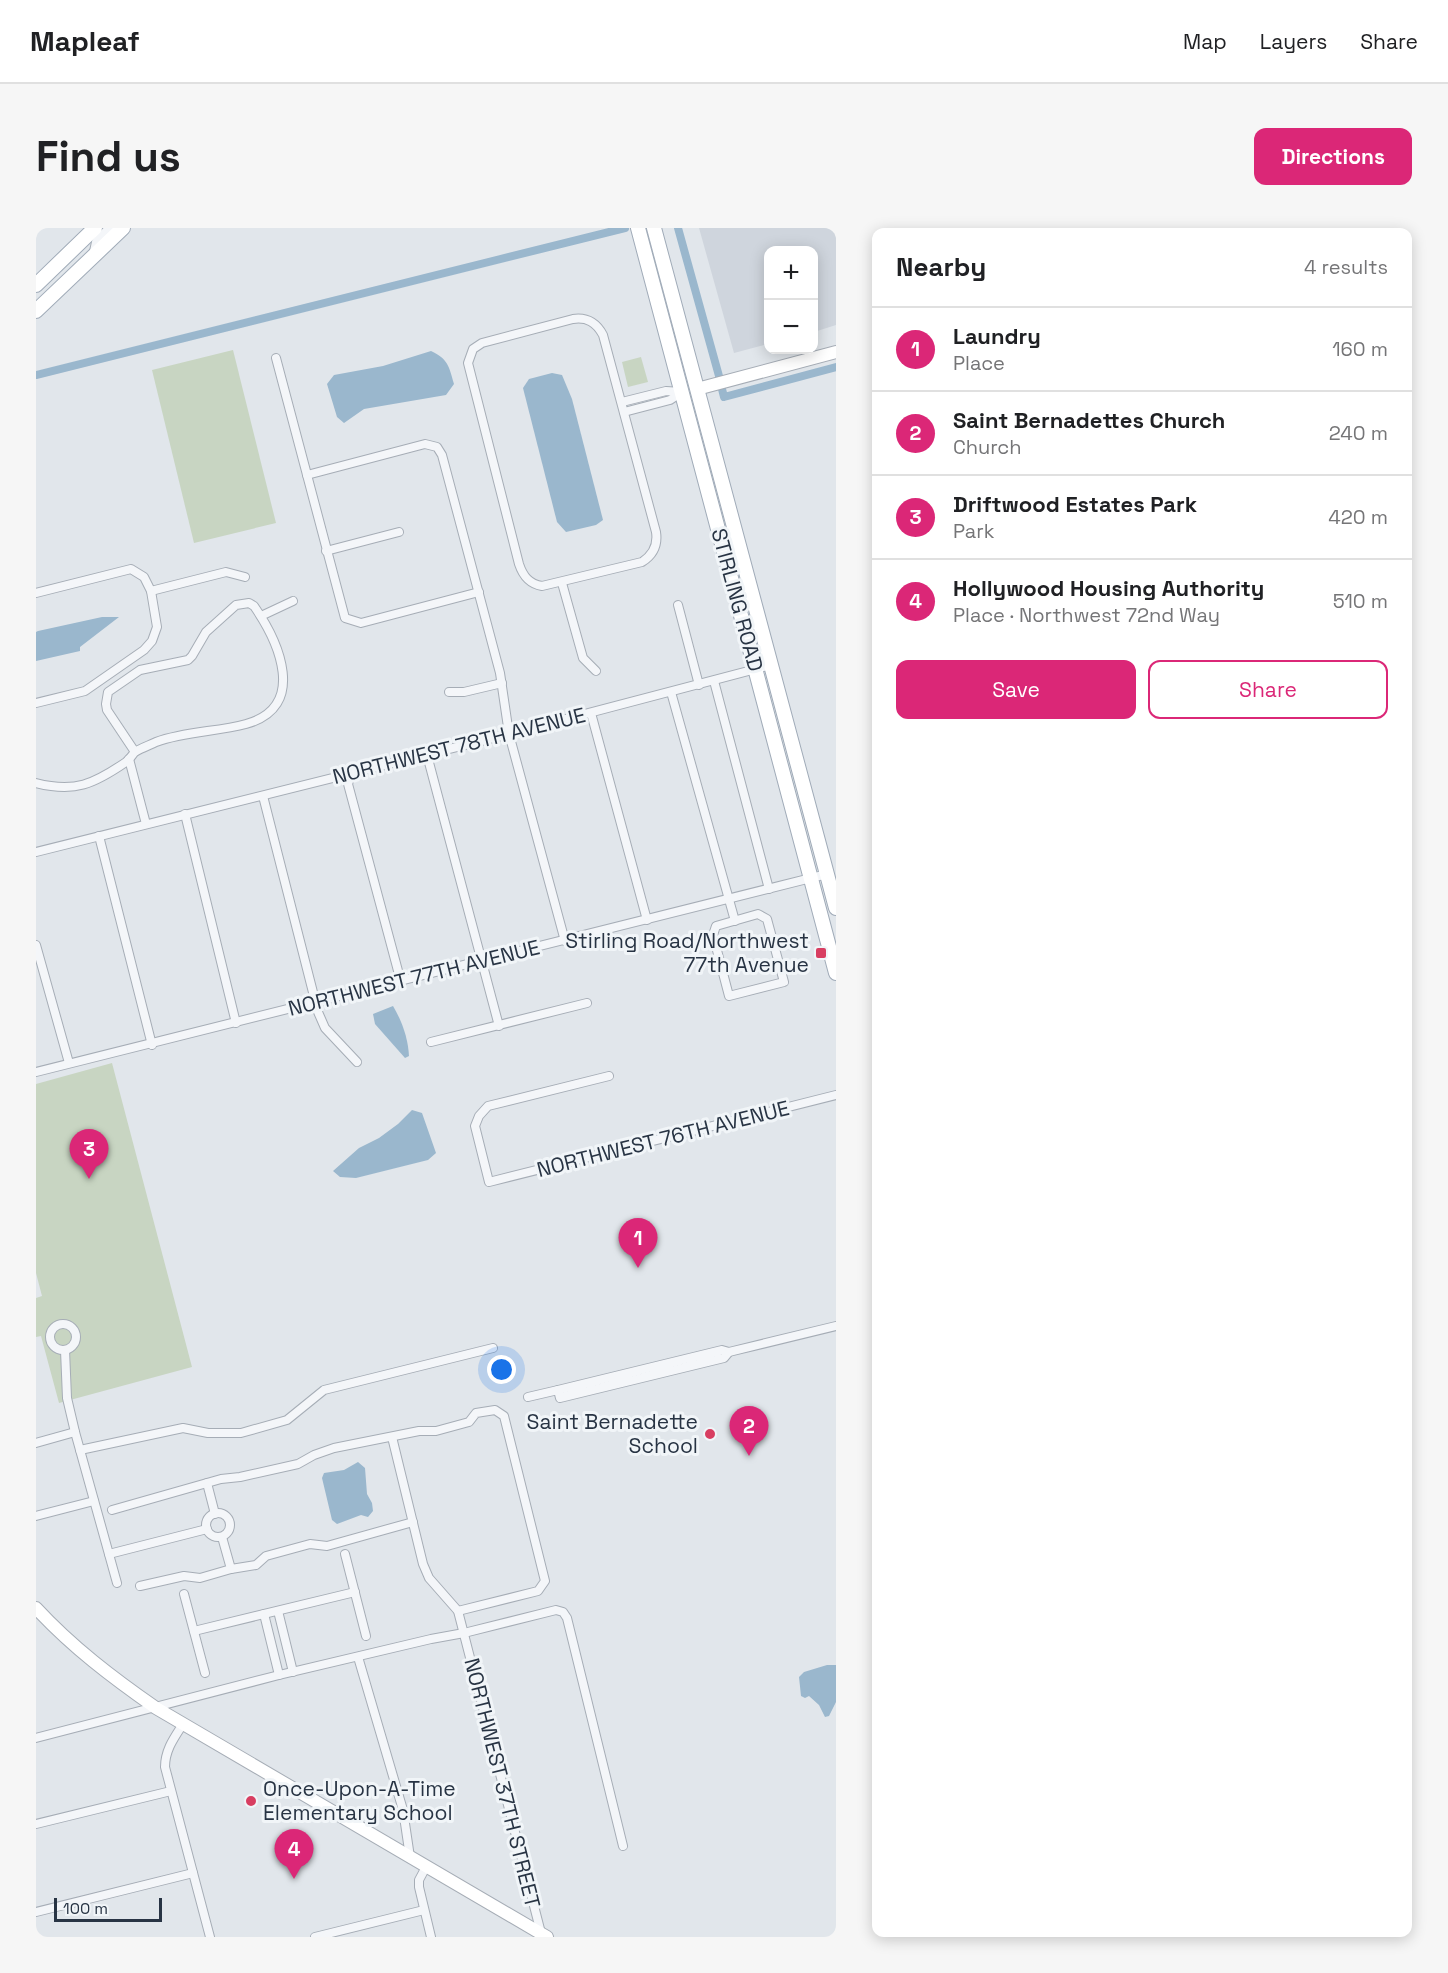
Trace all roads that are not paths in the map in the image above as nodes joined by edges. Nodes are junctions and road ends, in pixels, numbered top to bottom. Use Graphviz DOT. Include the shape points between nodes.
graph roads {
  1 [pos="95,228"];
  2 [pos="109,228"];
  3 [pos="123,228"];
  4 [pos="638,228"];
  5 [pos="654,228"];
  6 [pos="643,249"];
  7 [pos="93,257"];
  8 [pos="663,262"];
  9 [pos="36,285"];
  10 [pos="36,311"];
  11 [pos="836,352"];
  12 [pos="276,358"];
  13 [pos="697,389"];
  14 [pos="682,392"];
  15 [pos="622,402"];
  16 [pos="702,408"];
  17 [pos="624,412"];
  18 [pos="307,475"];
  19 [pos="399,532"];
  20 [pos="326,551"];
  21 [pos="245,577"];
  22 [pos="562,583"];
  23 [pos="152,591"];
  24 [pos="479,592"];
  25 [pos="36,593"];
  26 [pos="293,601"];
  27 [pos="678,605"];
  28 [pos="261,616"];
  29 [pos="771,665"];
  30 [pos="755,669"];
  31 [pos="596,671"];
  32 [pos="714,681"];
  33 [pos="502,683"];
  34 [pos="699,685"];
  35 [pos="449,692"];
  36 [pos="671,692"];
  37 [pos="36,703"];
  38 [pos="591,713"];
  39 [pos="509,734"];
  40 [pos="427,754"];
  41 [pos="132,755"];
  42 [pos="351,774"];
  43 [pos="36,783"];
  44 [pos="263,795"];
  45 [pos="185,814"];
  46 [pos="146,824"];
  47 [pos="99,836"];
  48 [pos="36,852"];
  49 [pos="827,874"];
  50 [pos="811,878"];
  51 [pos="769,889"];
  52 [pos="728,899"];
  53 [pos="836,908"];
  54 [pos="647,920"];
  55 [pos="735,921"];
  56 [pos="565,940"];
  57 [pos="36,945"];
  58 [pos="483,961"];
  59 [pos="836,973"];
  60 [pos="401,982"];
  61 [pos="316,1002"];
  62 [pos="586,1004"];
  63 [pos="236,1023"];
  64 [pos="499,1026"];
  65 [pos="431,1042"];
  66 [pos="152,1045"];
  67 [pos="357,1062"];
  68 [pos="69,1063"];
  69 [pos="36,1072"];
  70 [pos="609,1076"];
  71 [pos="836,1095"];
  72 [pos="836,1326"];
  73 [pos="493,1348"];
  74 [pos="65,1350"];
  75 [pos="528,1397"];
  76 [pos="75,1432"];
  77 [pos="392,1437"];
  78 [pos="36,1443"];
  79 [pos="80,1450"];
  80 [pos="207,1483"];
  81 [pos="94,1501"];
  82 [pos="112,1510"];
  83 [pos="215,1514"];
  84 [pos="36,1516"];
  85 [pos="413,1522"];
  86 [pos="207,1529"];
  87 [pos="222,1537"];
  88 [pos="109,1554"];
  89 [pos="345,1554"];
  90 [pos="231,1569"];
  91 [pos="117,1582"];
  92 [pos="140,1586"];
  93 [pos="355,1592"];
  94 [pos="184,1594"];
  95 [pos="36,1608"];
  96 [pos="278,1611"];
  97 [pos="458,1611"];
  98 [pos="264,1614"];
  99 [pos="194,1631"];
  100 [pos="464,1633"];
  101 [pos="366,1636"];
  102 [pos="358,1657"];
  103 [pos="293,1672"];
  104 [pos="205,1673"];
  105 [pos="279,1675"];
  106 [pos="156,1708"];
  107 [pos="183,1724"];
  108 [pos="36,1738"];
  109 [pos="171,1791"];
  110 [pos="36,1824"];
  111 [pos="623,1846"];
  112 [pos="410,1857"];
  113 [pos="426,1867"];
  114 [pos="193,1873"];
  115 [pos="424,1910"];
  116 [pos="36,1912"];
  117 [pos="544,1935"];
  118 [pos="210,1937"];
  119 [pos="315,1937"];
  120 [pos="431,1937"];
  1 -- 9 [label="main road"];
  2 -- 7 [label="street" via="96,242"];
  3 -- 7 [label="main road"];
  4 -- 6 [label="main road, STIRLING ROAD"];
  5 -- 8 [label="main road, STIRLING ROAD"];
  6 -- 8 [label="main road"];
  6 -- 14 [label="main road, STIRLING ROAD"];
  7 -- 10 [label="main road"];
  8 -- 13 [label="main road, STIRLING ROAD"];
  11 -- 13 [label="main road"];
  12 -- 18 [label="street"];
  13 -- 16 [label="main road, STIRLING ROAD"];
  14 -- 15 [label="street" via="666,391"];
  14 -- 16 [label="main road"];
  14 -- 17 [label="street" via="670,400"];
  14 -- 30 [label="main road, STIRLING ROAD"];
  15 -- 17 [label="street"];
  15 -- 22 [label="street" via="603,335 593,322 577,319 503,337 482,343 470,353 469,374 519,564 530,582 542,586"];
  16 -- 29 [label="main road, STIRLING ROAD"];
  17 -- 22 [label="street" via="656,532 656,545 646,560"];
  18 -- 20 [label="street"];
  18 -- 24 [label="street" via="425,444 437,447"];
  19 -- 20 [label="street"];
  20 -- 24 [label="street" via="341,609 345,618 353,622"];
  21 -- 23 [label="street" via="226,572"];
  22 -- 31 [label="street" via="583,658"];
  23 -- 25 [label="street" via="144,577 131,569"];
  23 -- 37 [label="street" via="157,627 144,650 85,691"];
  24 -- 33 [label="street"];
  26 -- 28 [label="street"];
  27 -- 34 [label="street"];
  28 -- 41 [label="street" via="284,674 282,692 274,708 248,723 157,742"];
  28 -- 41 [label="street" via="249,603 236,605 199,640 188,660 140,670 108,692 107,710"];
  29 -- 30 [label="street, NORTHWEST 78TH AVENUE"];
  29 -- 49 [label="main road, STIRLING ROAD"];
  30 -- 32 [label="street, NORTHWEST 78TH AVENUE"];
  30 -- 50 [label="main road, STIRLING ROAD"];
  32 -- 34 [label="street, NORTHWEST 78TH AVENUE"];
  32 -- 51 [label="street"];
  33 -- 35 [label="street" via="464,693"];
  33 -- 39 [label="street"];
  34 -- 36 [label="street, NORTHWEST 78TH AVENUE"];
  36 -- 38 [label="street, NORTHWEST 78TH AVENUE"];
  36 -- 52 [label="street"];
  38 -- 39 [label="street, NORTHWEST 78TH AVENUE"];
  38 -- 54 [label="street"];
  39 -- 40 [label="street, NORTHWEST 78TH AVENUE"];
  39 -- 56 [label="street"];
  40 -- 42 [label="street, NORTHWEST 78TH AVENUE"];
  40 -- 58 [label="street"];
  41 -- 43 [label="street" via="100,778 80,786 64,789"];
  41 -- 46 [label="street"];
  42 -- 44 [label="street, NORTHWEST 78TH AVENUE"];
  42 -- 60 [label="street" via="348,784"];
  44 -- 45 [label="street, NORTHWEST 78TH AVENUE"];
  44 -- 61 [label="street"];
  45 -- 46 [label="street, NORTHWEST 78TH AVENUE"];
  45 -- 63 [label="street"];
  46 -- 47 [label="street, NORTHWEST 78TH AVENUE"];
  47 -- 48 [label="street, NORTHWEST 78TH AVENUE"];
  47 -- 66 [label="street"];
  49 -- 50 [label="street, NORTHWEST 77TH AVENUE"];
  49 -- 53 [label="main road, STIRLING ROAD"];
  50 -- 51 [label="street, NORTHWEST 77TH AVENUE"];
  50 -- 59 [label="main road, STIRLING ROAD"];
  51 -- 52 [label="street, NORTHWEST 77TH AVENUE"];
  52 -- 54 [label="street, NORTHWEST 77TH AVENUE"];
  52 -- 55 [label="street"];
  54 -- 56 [label="street, NORTHWEST 77TH AVENUE"];
  55 -- 55 [label="street" via="716,926 713,935 729,996 784,982 767,919 758,914"];
  56 -- 58 [label="street, NORTHWEST 77TH AVENUE"];
  57 -- 68 [label="street"];
  58 -- 60 [label="street, NORTHWEST 77TH AVENUE"];
  58 -- 64 [label="street"];
  60 -- 61 [label="street, NORTHWEST 77TH AVENUE"];
  61 -- 63 [label="street, NORTHWEST 77TH AVENUE"];
  61 -- 67 [label="street" via="325,1028"];
  62 -- 64 [label="street"];
  63 -- 66 [label="street, NORTHWEST 77TH AVENUE"];
  64 -- 65 [label="street"];
  66 -- 68 [label="street, NORTHWEST 77TH AVENUE"];
  68 -- 69 [label="street, NORTHWEST 77TH AVENUE"];
  70 -- 71 [label="street, NORTHWEST 76TH AVENUE" via="488,1106 475,1126 489,1182"];
  72 -- 75 [label="street" via="560,1398 558,1390"];
  73 -- 79 [label="street" via="324,1389 287,1420 241,1433 183,1428"];
  74 -- 76 [label="street"];
  76 -- 78 [label="street"];
  76 -- 79 [label="street"];
  77 -- 80 [label="street" via="334,1448 298,1464"];
  77 -- 85 [label="street"];
  77 -- 97 [label="street" via="469,1422 476,1413 495,1410 504,1416 545,1581 538,1592"];
  79 -- 81 [label="street"];
  80 -- 82 [label="street"];
  80 -- 83 [label="street"];
  81 -- 84 [label="street"];
  81 -- 88 [label="street"];
  83 -- 86 [label="street" via="207,1520"];
  83 -- 87 [label="street" via="224,1515 230,1522 229,1531"];
  85 -- 90 [label="street" via="327,1546 310,1544 266,1556 256,1565"];
  85 -- 97 [label="street" via="429,1578"];
  86 -- 87 [label="street" via="213,1536"];
  86 -- 88 [label="street"];
  87 -- 90 [label="street"];
  88 -- 91 [label="street"];
  89 -- 93 [label="street"];
  90 -- 92 [label="street" via="200,1578 184,1576"];
  93 -- 96 [label="street"];
  93 -- 101 [label="street"];
  94 -- 99 [label="street"];
  95 -- 106 [label="main road" via="114,1679"];
  96 -- 98 [label="street"];
  96 -- 103 [label="street"];
  97 -- 100 [label="street, NORTHWEST 37TH STREET"];
  98 -- 99 [label="street"];
  98 -- 105 [label="street"];
  99 -- 104 [label="street"];
  100 -- 102 [label="street"];
  100 -- 111 [label="street" via="556,1610 563,1612"];
  100 -- 117 [label="street, NORTHWEST 37TH STREET"];
  102 -- 103 [label="street"];
  102 -- 112 [label="street" via="403,1810"];
  103 -- 105 [label="street"];
  105 -- 106 [label="street"];
  106 -- 107 [label="main road"];
  106 -- 108 [label="street"];
  107 -- 109 [label="street" via="165,1757"];
  107 -- 112 [label="main road"];
  109 -- 110 [label="street"];
  109 -- 114 [label="street"];
  112 -- 113 [label="main road"];
  113 -- 115 [label="street" via="419,1880"];
  113 -- 117 [label="main road"];
  114 -- 116 [label="street"];
  114 -- 118 [label="street"];
  115 -- 119 [label="street"];
  115 -- 120 [label="street"];
}
